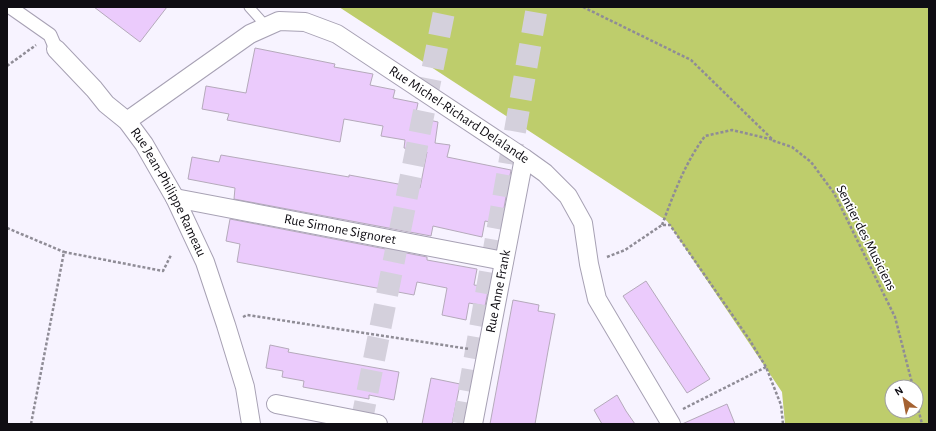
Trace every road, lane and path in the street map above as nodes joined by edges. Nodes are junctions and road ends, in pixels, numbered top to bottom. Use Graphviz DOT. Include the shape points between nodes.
graph roads {
  1 [pos="10,7"];
  2 [pos="248,7"];
  3 [pos="583,7"];
  4 [pos="267,27"];
  5 [pos="53,42"];
  6 [pos="7,66"];
  7 [pos="127,121"];
  8 [pos="774,140"];
  9 [pos="524,158"];
  10 [pos="175,198"];
  11 [pos="662,224"];
  12 [pos="7,228"];
  13 [pos="64,252"];
  14 [pos="171,255"];
  15 [pos="504,261"];
  16 [pos="589,264"];
  17 [pos="226,325"];
  18 [pos="454,347"];
  19 [pos="766,367"];
  20 [pos="911,379"];
  21 [pos="276,404"];
  22 [pos="668,420"];
  23 [pos="31,424"];
  24 [pos="251,424"];
  25 [pos="378,424"];
  26 [pos="473,424"];
  27 [pos="783,424"];
  1 -- 5 [label="street, Rue Jean-Philippe Rameau"];
  2 -- 4 [label="lane"];
  3 -- 8 [label="path, Sentier des Musiciens" via="691,60"];
  4 -- 7 [label="street, Rue Michel-Richard Delalande" via="250,34"];
  4 -- 9 [label="street, Rue Michel-Richard Delalande" via="279,21 305,22 337,34"];
  5 -- 6 [label="path"];
  5 -- 7 [label="street, Rue Jean-Philippe Rameau" via="106,104"];
  7 -- 10 [label="street, Rue Jean-Philippe Rameau" via="144,144"];
  8 -- 11 [label="path" via="732,130 705,136 679,180"];
  8 -- 20 [label="path, Sentier des Musiciens" via="792,147 811,162 834,193 895,317"];
  9 -- 15 [label="street, Rue Anne Frank"];
  9 -- 16 [label="street, Rue Michel-Richard Delalande" via="568,196 583,223"];
  10 -- 15 [label="street, Rue Simone Signoret"];
  10 -- 17 [label="street, Rue Jean-Philippe Rameau" via="205,262"];
  11 -- 16 [label="path" via="625,250"];
  11 -- 19 [label="path" via="670,225"];
  12 -- 13 [label="path"];
  13 -- 14 [label="path" via="163,271"];
  13 -- 23 [label="path"];
  15 -- 26 [label="street, Rue Anne Frank"];
  16 -- 22 [label="street, Rue Michel-Richard Delalande" via="597,299"];
  17 -- 18 [label="path" via="247,315"];
  17 -- 24 [label="street, Rue Jean-Philippe Rameau" via="245,387"];
  19 -- 22 [label="path"];
  19 -- 27 [label="path" via="781,405"];
  21 -- 25 [label="street"];
}
